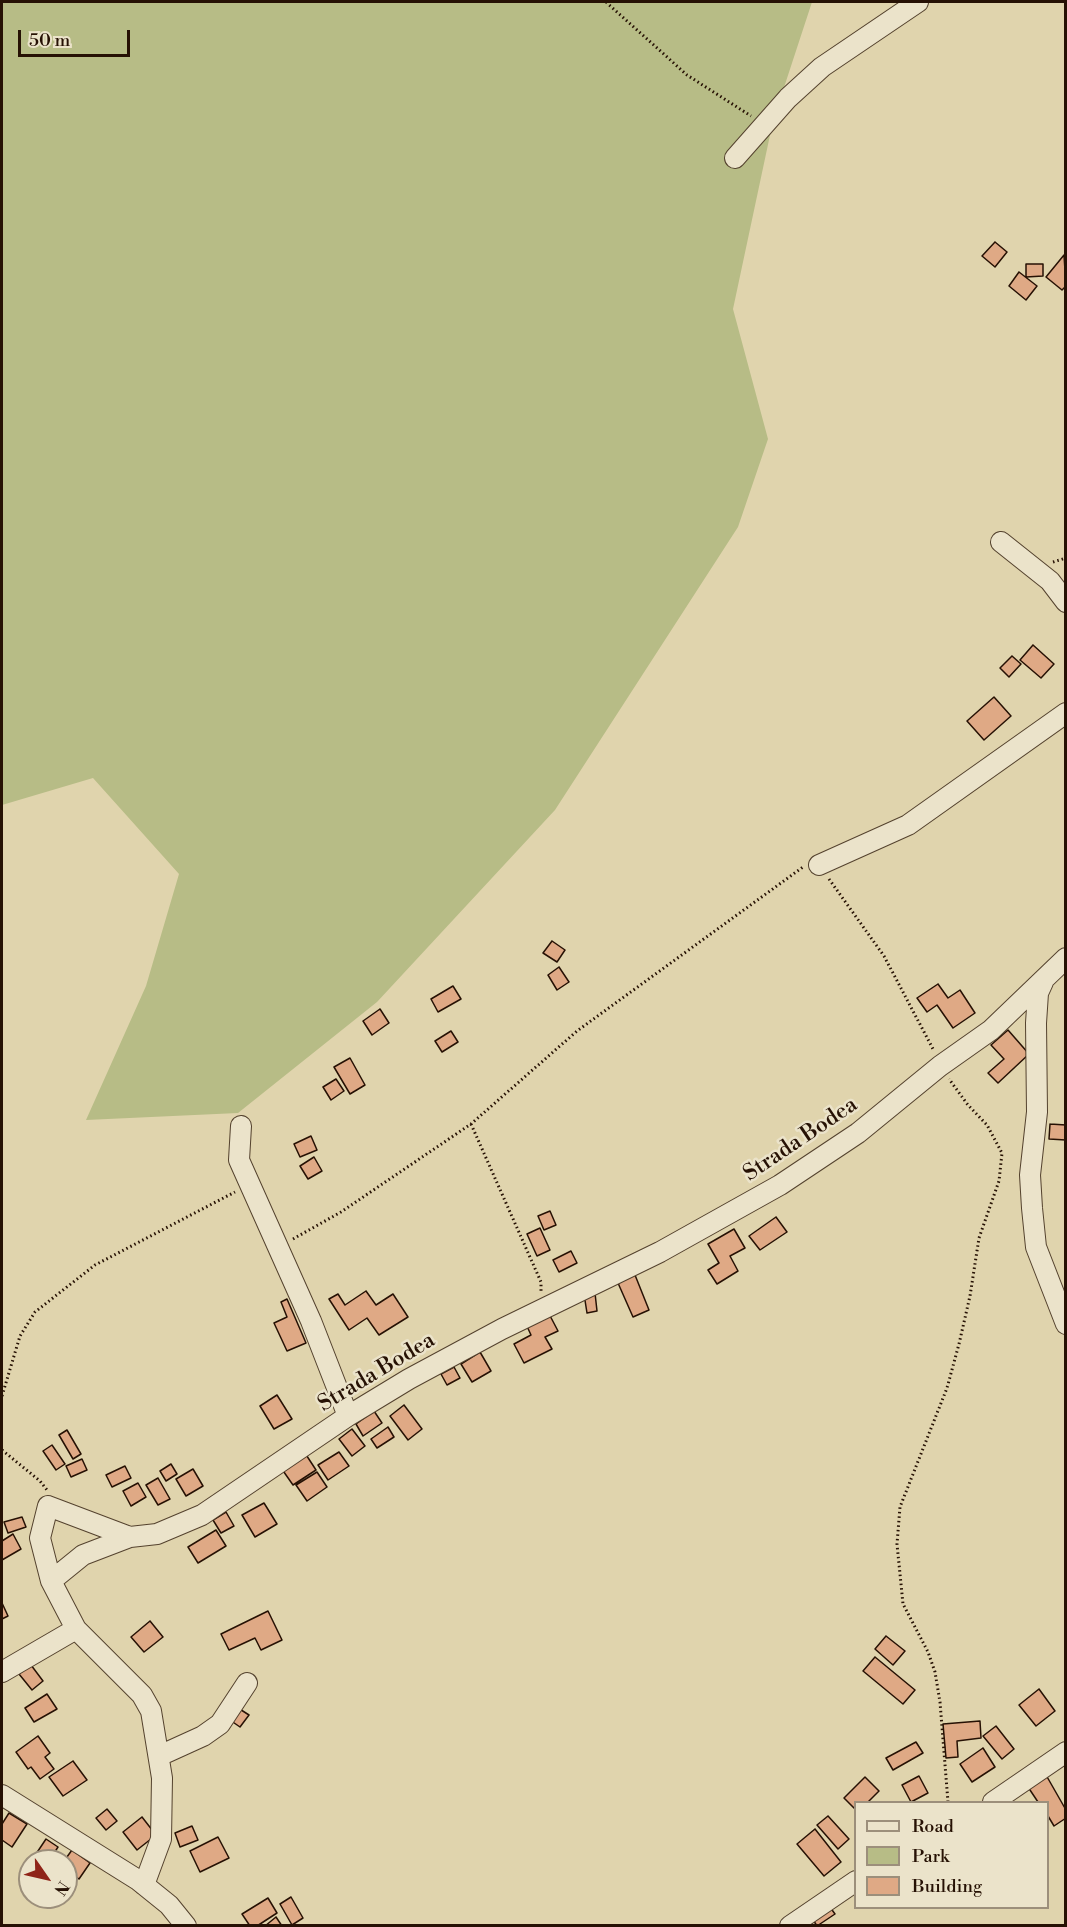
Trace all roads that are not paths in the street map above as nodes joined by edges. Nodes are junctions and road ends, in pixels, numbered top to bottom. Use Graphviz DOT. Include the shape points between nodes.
graph roads {
  1 [pos="918,2"];
  2 [pos="735,158"];
  3 [pos="1001,542"];
  4 [pos="1065,602"];
  5 [pos="1065,713"];
  6 [pos="819,865"];
  7 [pos="1065,958"];
  8 [pos="1043,982"];
  9 [pos="242,1126"];
  10 [pos="1065,1324"];
  11 [pos="348,1416"];
  12 [pos="130,1537"];
  13 [pos="51,1581"];
  14 [pos="76,1629"];
  15 [pos="2,1672"];
  16 [pos="247,1683"];
  17 [pos="1065,1752"];
  18 [pos="159,1756"];
  19 [pos="2,1795"];
  20 [pos="996,1801"];
  21 [pos="854,1882"];
  22 [pos="144,1885"];
  23 [pos="186,1926"];
  24 [pos="790,1926"];
  1 -- 2 [label="street" via="822,67"];
  3 -- 4 [label="street" via="1050,581"];
  5 -- 6 [label="street" via="908,825"];
  7 -- 8 [label="street, Strada Bodea"];
  8 -- 10 [label="street" via="1038,993 1036,1023 1032,1208 1036,1247"];
  8 -- 11 [label="street, Strada Bodea" via="991,1030 858,1133 780,1185 680,1241 444,1359"];
  9 -- 11 [label="street" via="239,1160 311,1320"];
  11 -- 12 [label="street, Strada Bodea" via="202,1515 157,1534"];
  12 -- 13 [label="street" via="83,1555"];
  12 -- 13 [label="street, Strada Bodea" via="48,1506 40,1538"];
  13 -- 14 [label="street"];
  14 -- 15 [label="street"];
  14 -- 18 [label="street" via="142,1695 151,1711"];
  16 -- 18 [label="street" via="220,1725"];
  17 -- 20 [label="street"];
  18 -- 22 [label="street" via="161,1839"];
  19 -- 22 [label="street"];
  21 -- 24 [label="street"];
  22 -- 23 [label="street" via="169,1905"];
}
